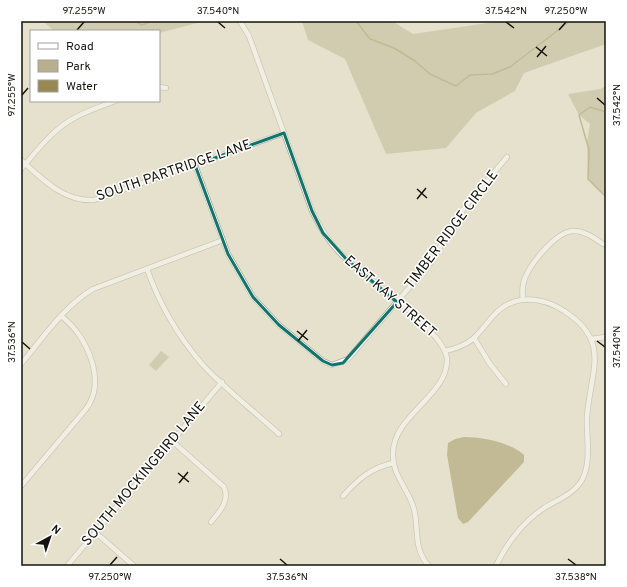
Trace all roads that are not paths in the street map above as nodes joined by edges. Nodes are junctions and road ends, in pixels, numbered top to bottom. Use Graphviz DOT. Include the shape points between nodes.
graph roads {
  1 [pos="241,23"];
  2 [pos="160,87"];
  3 [pos="166,88"];
  4 [pos="113,102"];
  5 [pos="284,133"];
  6 [pos="507,157"];
  7 [pos="21,160"];
  8 [pos="26,164"];
  9 [pos="195,165"];
  10 [pos="21,169"];
  11 [pos="223,240"];
  12 [pos="603,244"];
  13 [pos="147,269"];
  14 [pos="522,300"];
  15 [pos="397,302"];
  16 [pos="62,316"];
  17 [pos="606,337"];
  18 [pos="474,338"];
  19 [pos="591,339"];
  20 [pos="445,351"];
  21 [pos="21,364"];
  22 [pos="222,382"];
  23 [pos="506,384"];
  24 [pos="279,434"];
  25 [pos="172,441"];
  26 [pos="393,463"];
  27 [pos="21,486"];
  28 [pos="344,496"];
  29 [pos="211,522"];
  30 [pos="95,532"];
  31 [pos="67,566"];
  32 [pos="134,566"];
  33 [pos="429,566"];
  34 [pos="496,566"];
  1 -- 5 [label="street, EAST KAY STREET" via="249,36"];
  2 -- 3 [label="street"];
  4 -- 8 [label="street" via="76,117 64,125 48,138"];
  5 -- 9 [label="street, SOUTH PARTRIDGE LANE"];
  5 -- 15 [label="street, EAST KAY STREET" via="312,211 323,233 347,260"];
  6 -- 15 [label="street, TIMBER RIDGE CIRCLE" via="462,212 430,262"];
  7 -- 8 [label="street, SOUTH PARTRIDGE LANE"];
  8 -- 9 [label="street, SOUTH PARTRIDGE LANE" via="62,194 74,199 87,200 102,198"];
  8 -- 10 [label="street"];
  9 -- 11 [label="street"];
  11 -- 13 [label="street"];
  11 -- 15 [label="street, TIMBER RIDGE CIRCLE" via="243,282 264,310 327,364 338,364 348,359"];
  12 -- 14 [label="street" via="592,236 578,231 565,232 558,236 529,271 523,285"];
  13 -- 16 [label="street" via="93,289 75,301"];
  13 -- 22 [label="street" via="161,302 180,334 202,363"];
  14 -- 18 [label="street" via="498,310"];
  14 -- 19 [label="street" via="540,301 558,308 579,323"];
  15 -- 20 [label="street, EAST KAY STREET" via="430,330"];
  16 -- 21 [label="street"];
  16 -- 27 [label="street" via="74,327 83,341 94,373 94,394 86,409"];
  17 -- 19 [label="street"];
  18 -- 20 [label="street"];
  18 -- 23 [label="street"];
  19 -- 34 [label="street" via="595,360 590,388 587,464 584,474 581,481 568,494 545,507 528,521 505,548"];
  20 -- 26 [label="street, EAST KAY STREET" via="446,366 442,379 398,434 393,448"];
  22 -- 24 [label="street"];
  22 -- 25 [label="street, SOUTH MOCKINGBIRD LANE"];
  25 -- 29 [label="street" via="224,487 225,504"];
  25 -- 30 [label="street, SOUTH MOCKINGBIRD LANE"];
  26 -- 28 [label="street" via="369,471 360,477"];
  26 -- 33 [label="street, EAST KAY STREET" via="412,500 418,546"];
  30 -- 31 [label="street, SOUTH MOCKINGBIRD LANE"];
  30 -- 32 [label="street"];
}
